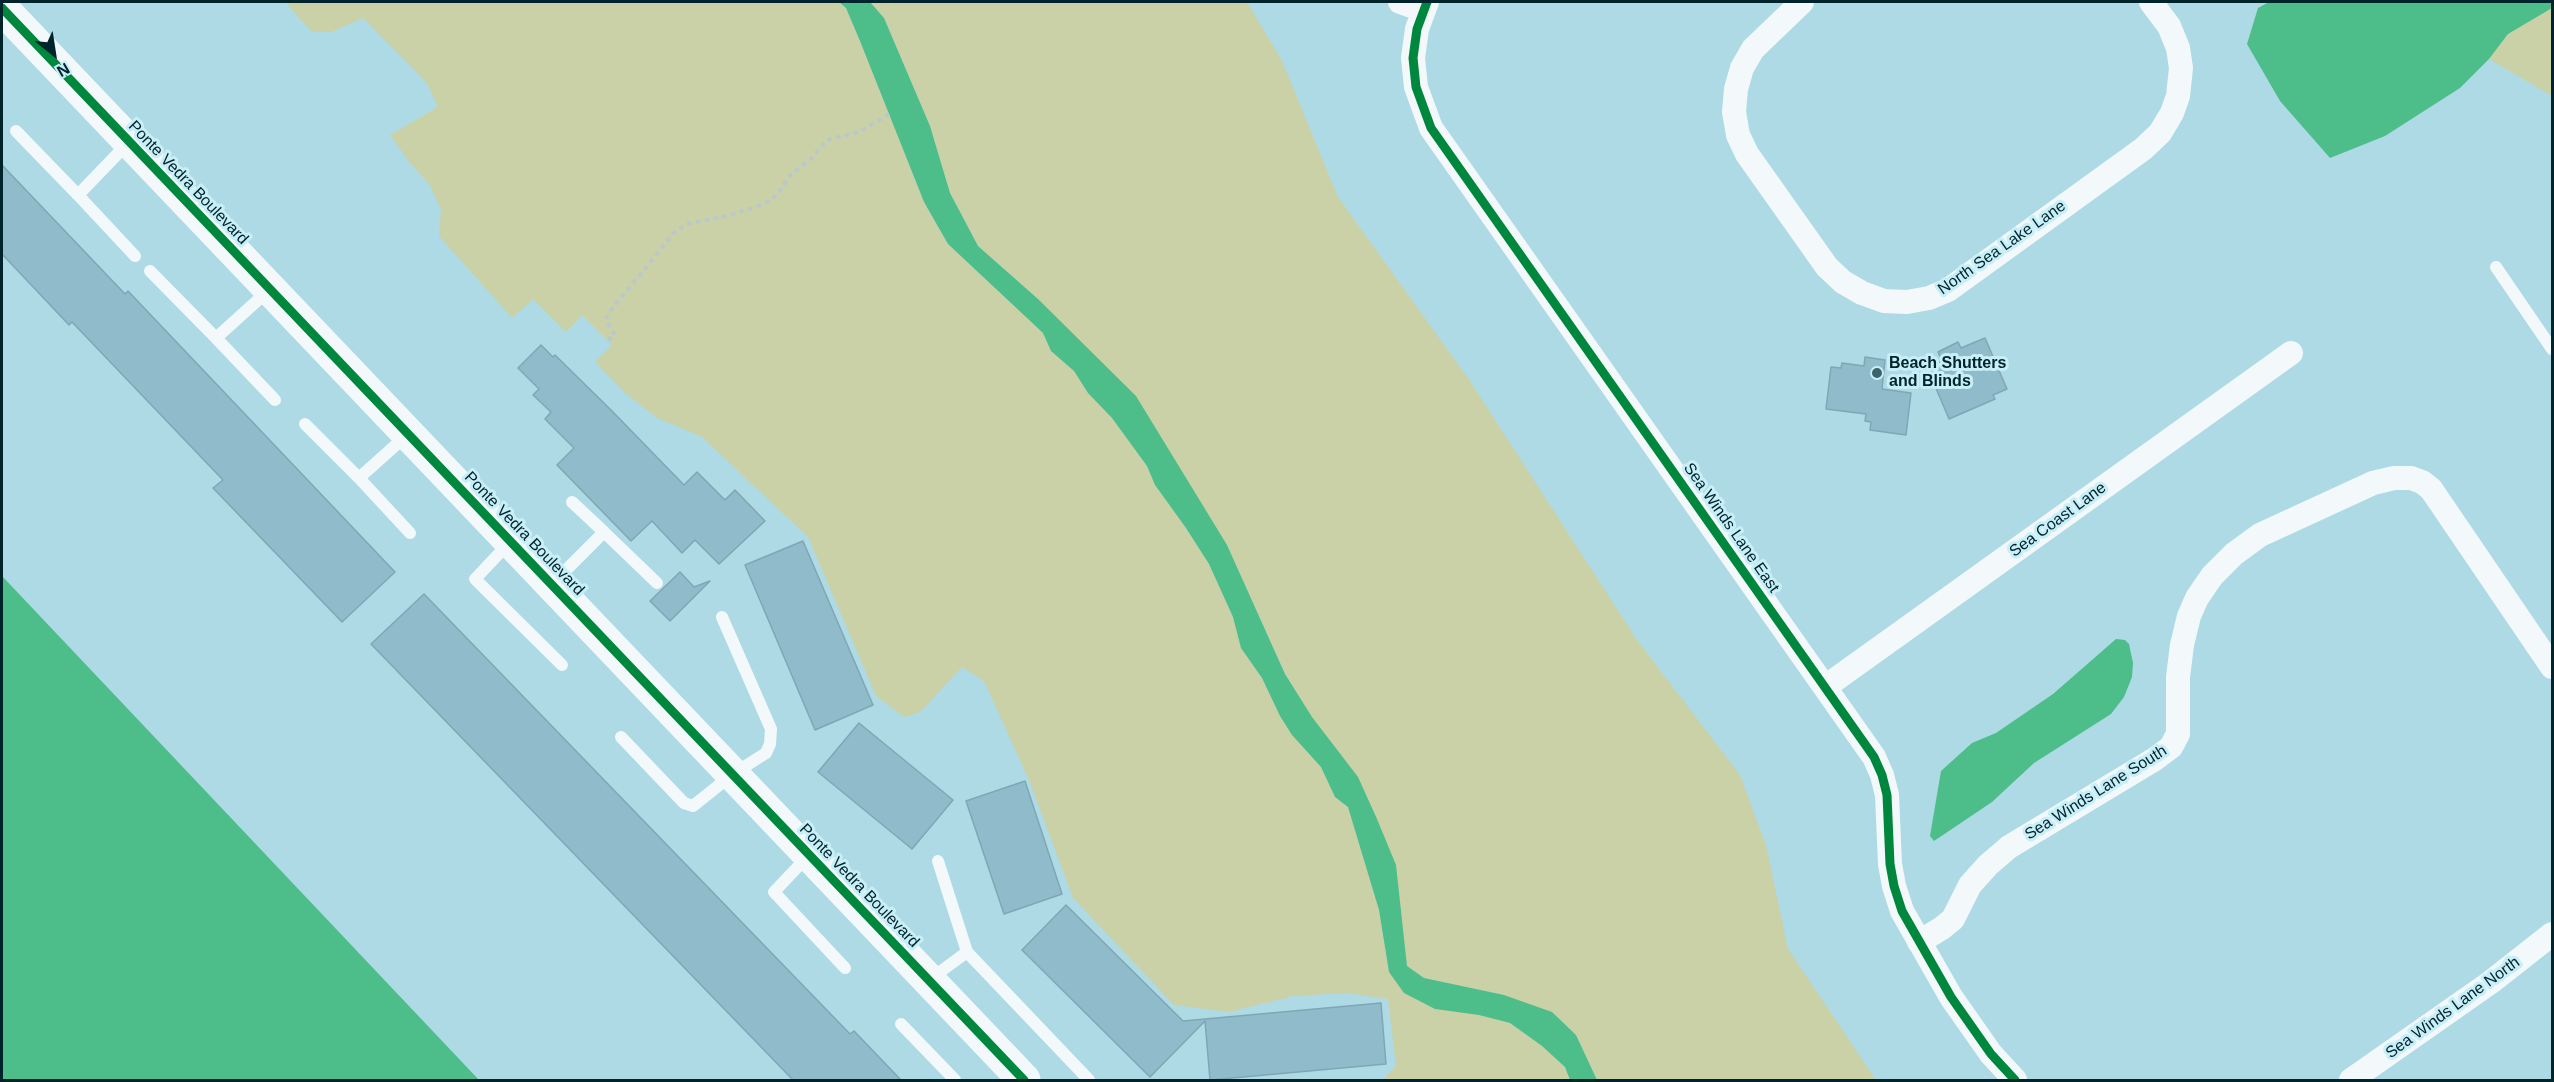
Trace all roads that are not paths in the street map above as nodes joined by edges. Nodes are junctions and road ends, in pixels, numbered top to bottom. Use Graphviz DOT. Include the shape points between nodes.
graph roads {
  1 [pos="1400,2"];
  2 [pos="1802,2"];
  3 [pos="2151,2"];
  4 [pos="1425,6"];
  5 [pos="2,8"];
  6 [pos="16,131"];
  7 [pos="129,142"];
  8 [pos="78,195"];
  9 [pos="135,256"];
  10 [pos="2496,267"];
  11 [pos="150,271"];
  12 [pos="269,290"];
  13 [pos="216,338"];
  14 [pos="2553,349"];
  15 [pos="2291,353"];
  16 [pos="275,400"];
  17 [pos="305,424"];
  18 [pos="408,434"];
  19 [pos="359,478"];
  20 [pos="572,502"];
  21 [pos="410,532"];
  22 [pos="604,532"];
  23 [pos="510,542"];
  24 [pos="657,583"];
  25 [pos="551,584"];
  26 [pos="722,617"];
  27 [pos="562,665"];
  28 [pos="2553,667"];
  29 [pos="1825,687"];
  30 [pos="621,737"];
  31 [pos="733,774"];
  32 [pos="809,855"];
  33 [pos="938,861"];
  34 [pos="2553,934"];
  35 [pos="1919,942"];
  36 [pos="967,952"];
  37 [pos="845,968"];
  38 [pos="929,980"];
  39 [pos="902,1024"];
  40 [pos="1014,1077"];
  41 [pos="955,1080"];
  42 [pos="1089,1080"];
  43 [pos="2015,1080"];
  44 [pos="2351,1080"];
  1 -- 4 [label="street"];
  2 -- 3 [label="street, North Sea Lake Lane" via="1753,49 1742,68 1734,112 1738,135 1827,267 1862,293 1884,301 1907,302 1948,290 2160,133 2178,96 2181,68 2169,26"];
  4 -- 29 [label="street, Sea Winds Lane East" via="1413,58 1416,87 1431,128"];
  5 -- 7 [label="street, Ponte Vedra Boulevard"];
  6 -- 8 [label="lane"];
  7 -- 8 [label="lane"];
  7 -- 12 [label="street, Ponte Vedra Boulevard"];
  8 -- 9 [label="lane"];
  10 -- 14 [label="lane"];
  11 -- 13 [label="lane"];
  12 -- 13 [label="lane"];
  12 -- 18 [label="street, Ponte Vedra Boulevard"];
  13 -- 16 [label="lane"];
  15 -- 29 [label="street, Sea Coast Lane"];
  17 -- 19 [label="lane"];
  18 -- 19 [label="lane"];
  18 -- 23 [label="street, Ponte Vedra Boulevard"];
  19 -- 21 [label="lane"];
  20 -- 22 [label="lane"];
  22 -- 24 [label="lane"];
  22 -- 25 [label="lane"];
  23 -- 25 [label="street, Ponte Vedra Boulevard"];
  23 -- 27 [label="lane" via="475,579"];
  25 -- 31 [label="street, Ponte Vedra Boulevard"];
  26 -- 31 [label="lane" via="771,729 766,753"];
  28 -- 35 [label="street, Sea Winds Lane South" via="2435,494 2411,478 2373,483 2260,535 2212,576 2197,598 2182,645 2178,734 2171,747 2009,847 1970,885 1953,919"];
  29 -- 35 [label="street, Sea Winds Lane East" via="1874,757 1882,775 1894,886"];
  30 -- 31 [label="lane" via="684,803 693,806"];
  31 -- 32 [label="street, Ponte Vedra Boulevard"];
  32 -- 37 [label="lane" via="774,892"];
  32 -- 38 [label="street, Ponte Vedra Boulevard"];
  33 -- 36 [label="lane"];
  34 -- 44 [label="street, Sea Winds Lane North"];
  35 -- 43 [label="street, Sea Winds Lane East" via="1990,1054"];
  36 -- 38 [label="lane"];
  36 -- 42 [label="lane"];
  38 -- 40 [label="street, Ponte Vedra Boulevard"];
  39 -- 41 [label="lane"];
}
